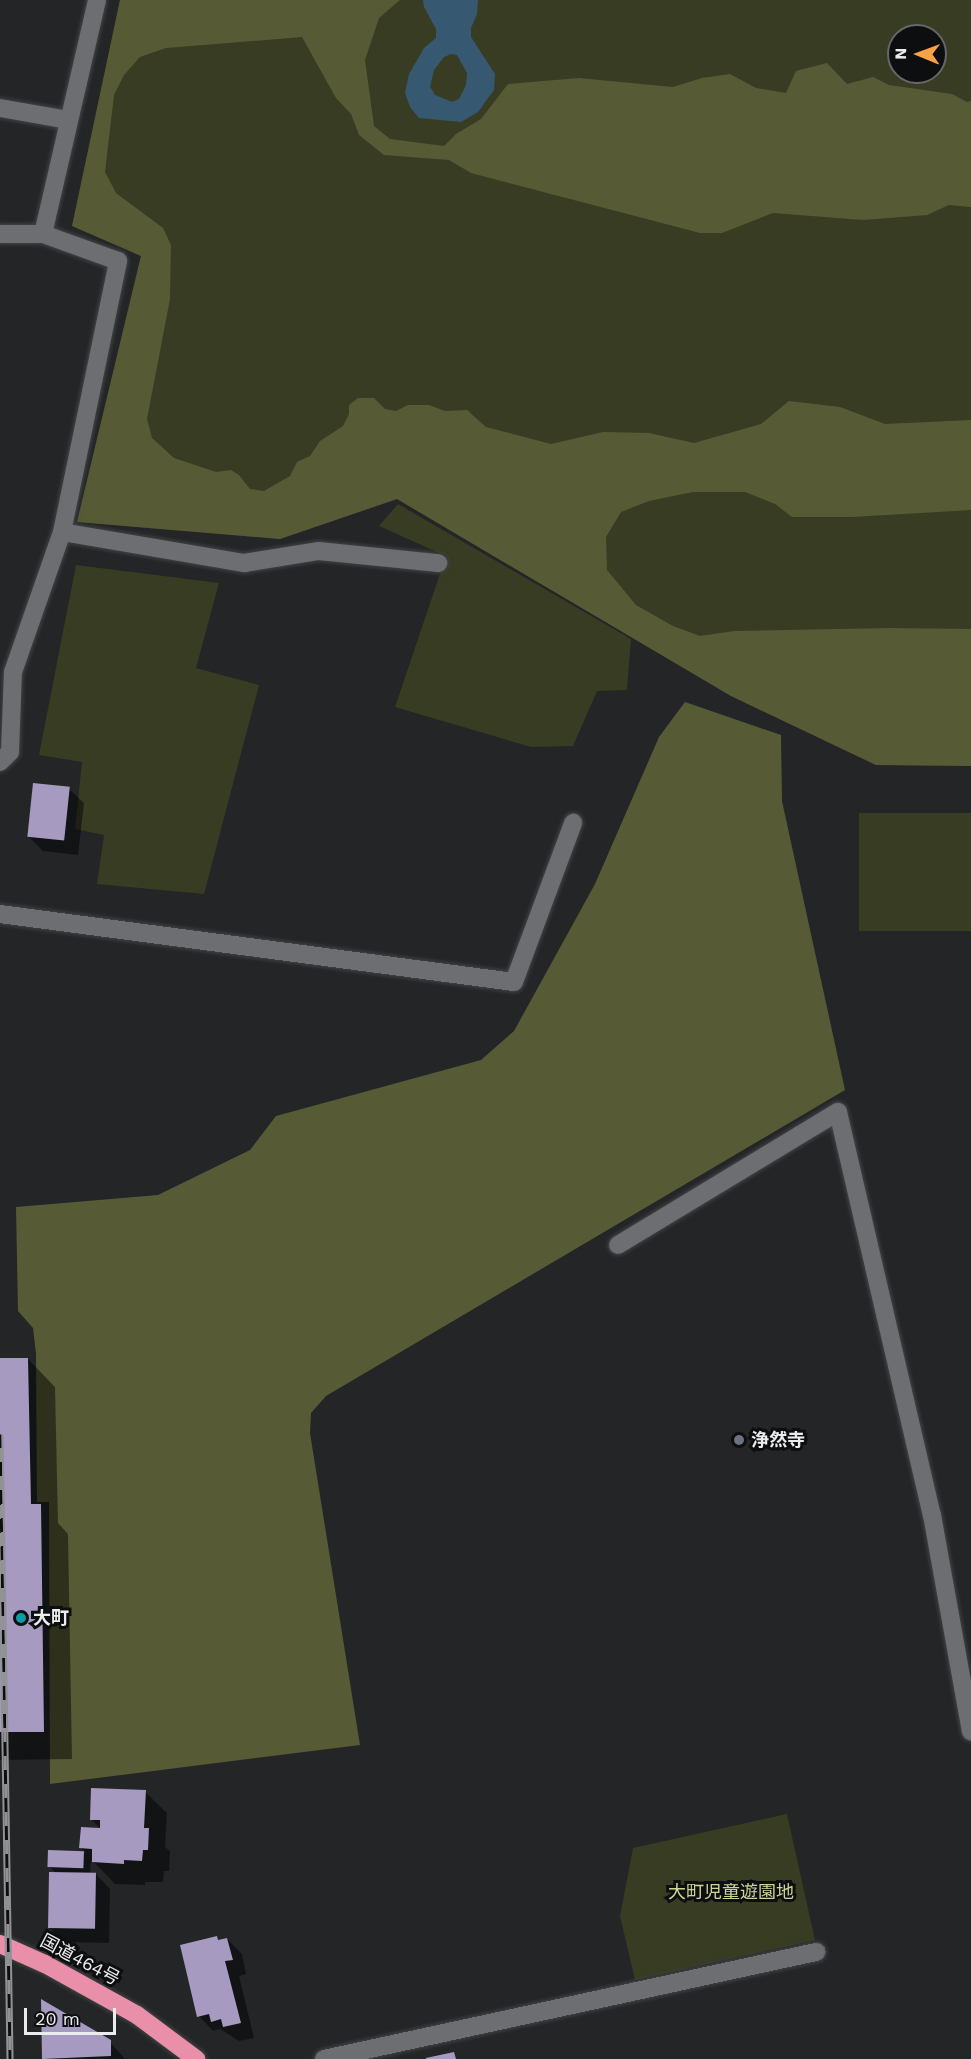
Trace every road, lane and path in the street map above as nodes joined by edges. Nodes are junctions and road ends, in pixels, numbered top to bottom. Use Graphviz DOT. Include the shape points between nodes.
graph roads {
  1 [pos="97,0"];
  2 [pos="0,108"];
  3 [pos="69,120"];
  4 [pos="0,234"];
  5 [pos="43,234"];
  6 [pos="62,532"];
  7 [pos="438,564"];
  8 [pos="0,762"];
  9 [pos="573,823"];
  10 [pos="0,915"];
  11 [pos="618,1245"];
  12 [pos="971,1732"];
  13 [pos="0,1944"];
  14 [pos="816,1952"];
  15 [pos="196,2059"];
  16 [pos="324,2059"];
  1 -- 3 [label="street"];
  2 -- 3 [label="street"];
  3 -- 5 [label="street"];
  4 -- 5 [label="street"];
  5 -- 6 [label="street" via="118,261"];
  6 -- 7 [label="street" via="244,563 319,551"];
  6 -- 8 [label="street" via="13,672 10,752"];
  9 -- 10 [label="street" via="514,982"];
  11 -- 12 [label="street" via="838,1112 932,1515"];
  13 -- 15 [label="highway, 国道464号" via="137,2015"];
  14 -- 16 [label="street"];
}
